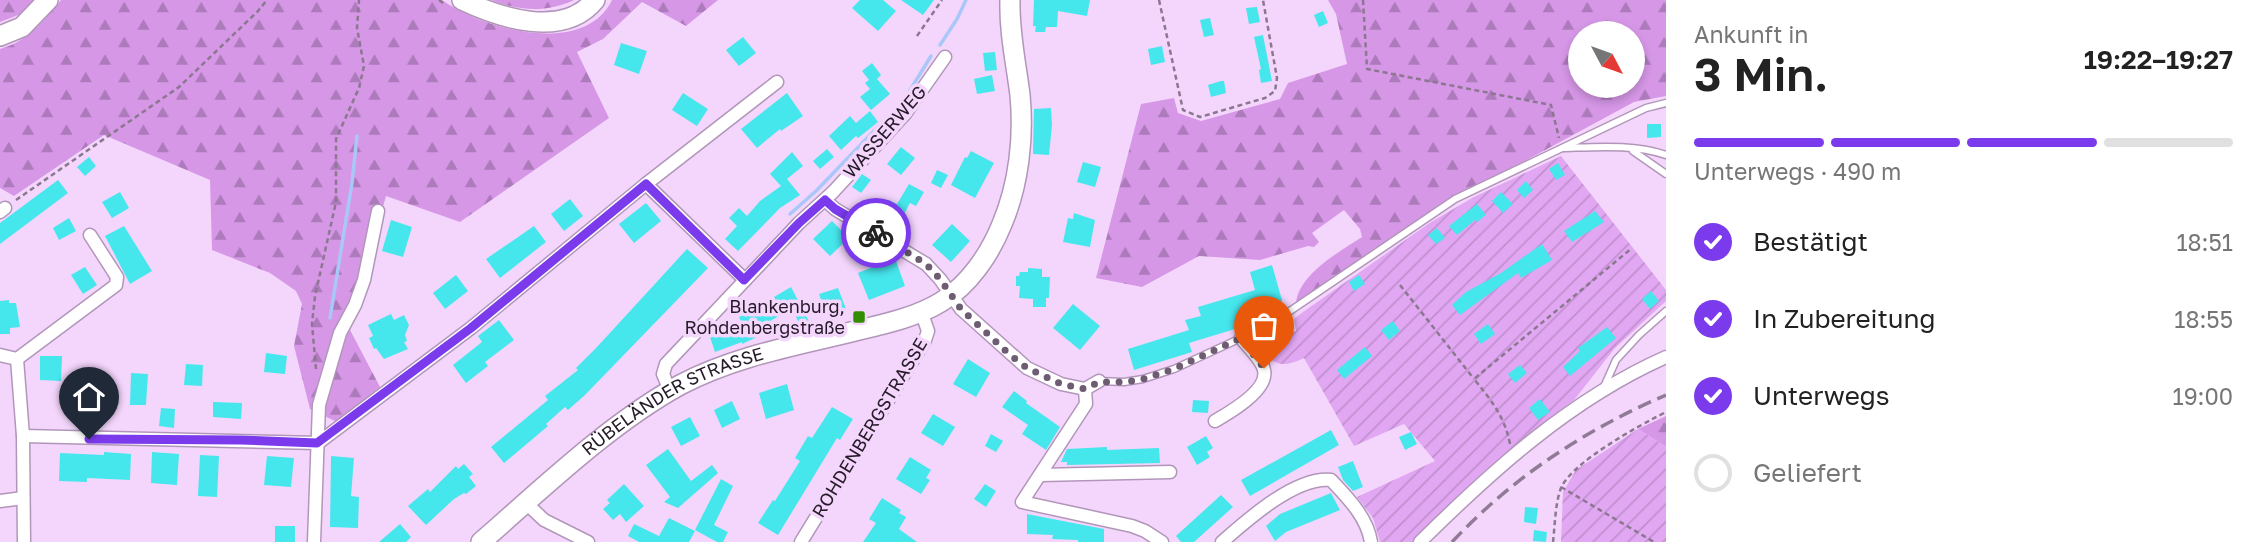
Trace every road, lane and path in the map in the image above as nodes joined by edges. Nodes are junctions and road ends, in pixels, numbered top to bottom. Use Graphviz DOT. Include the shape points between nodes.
graph roads {
  1 [pos="48,0"];
  2 [pos="267,0"];
  3 [pos="359,0"];
  4 [pos="462,0"];
  5 [pos="595,0"];
  6 [pos="942,0"];
  7 [pos="1010,0"];
  8 [pos="1159,0"];
  9 [pos="1263,0"];
  10 [pos="1363,0"];
  11 [pos="0,36"];
  12 [pos="917,36"];
  13 [pos="944,57"];
  14 [pos="777,82"];
  15 [pos="1666,103"];
  16 [pos="1561,148"];
  17 [pos="1631,150"];
  18 [pos="1666,155"];
  19 [pos="1666,174"];
  20 [pos="646,184"];
  21 [pos="825,200"];
  22 [pos="2,210"];
  23 [pos="378,211"];
  24 [pos="90,235"];
  25 [pos="1632,248"];
  26 [pos="744,280"];
  27 [pos="1400,285"];
  28 [pos="950,295"];
  29 [pos="921,311"];
  30 [pos="1666,311"];
  31 [pos="1241,338"];
  32 [pos="0,355"];
  33 [pos="1666,357"];
  34 [pos="17,359"];
  35 [pos="316,378"];
  36 [pos="1474,379"];
  37 [pos="1099,382"];
  38 [pos="1603,388"];
  39 [pos="1085,389"];
  40 [pos="670,391"];
  41 [pos="1666,412"];
  42 [pos="1215,421"];
  43 [pos="23,436"];
  44 [pos="317,443"];
  45 [pos="1512,454"];
  46 [pos="1170,472"];
  47 [pos="1040,475"];
  48 [pos="1561,487"];
  49 [pos="23,498"];
  50 [pos="0,501"];
  51 [pos="526,503"];
  52 [pos="24,542"];
  53 [pos="314,542"];
  54 [pos="481,542"];
  55 [pos="588,542"];
  56 [pos="801,542"];
  57 [pos="1163,542"];
  58 [pos="1222,542"];
  59 [pos="1371,542"];
  60 [pos="1420,542"];
  61 [pos="1553,542"];
  62 [pos="1654,542"];
  1 -- 11 [label="main road" via="22,27"];
  2 -- 22 [label="path" via="178,88"];
  3 -- 35 [label="path" via="357,28 364,66 336,139 336,202 312,324"];
  4 -- 5 [label="main road" via="498,14 545,22 577,15"];
  6 -- 12 [label="path"];
  7 -- 28 [label="main road, RÜBELÄNDER STRASSE" via="1021,122 1015,184 995,240 975,271"];
  8 -- 9 [label="path" via="1184,110 1200,117 1275,91 1277,78"];
  10 -- 16 [label="path" via="1367,69 1551,105"];
  13 -- 21 [label="street, WASSERWEG" via="905,114"];
  14 -- 20 [label="street"];
  15 -- 16 [label="lane"];
  16 -- 17 [label="lane"];
  16 -- 31 [label="lane" via="1455,199 1290,311"];
  17 -- 18 [label="lane"];
  17 -- 19 [label="lane"];
  20 -- 26 [label="street"];
  20 -- 44 [label="street" via="471,328"];
  21 -- 26 [label="street, WASSERWEG"];
  21 -- 28 [label="street" via="926,264"];
  23 -- 44 [label="street" via="364,280 327,372"];
  24 -- 34 [label="street" via="117,277 116,285"];
  25 -- 36 [label="path"];
  26 -- 40 [label="street, WASSERWEG" via="666,364 663,374"];
  27 -- 36 [label="path"];
  28 -- 29 [label="main road, RÜBELÄNDER STRASSE"];
  28 -- 39 [label="street" via="1027,368"];
  29 -- 40 [label="main road, RÜBELÄNDER STRASSE" via="733,363"];
  29 -- 56 [label="street, ROHDENBERGSTRASSE" via="928,331 925,340"];
  30 -- 38 [label="lane" via="1616,360"];
  31 -- 37 [label="lane" via="1143,379"];
  31 -- 42 [label="street" via="1265,376 1250,397"];
  32 -- 34 [label="street"];
  33 -- 38 [label="street"];
  34 -- 43 [label="street"];
  36 -- 45 [label="path" via="1507,425"];
  37 -- 39 [label="street"];
  38 -- 45 [label="street"];
  39 -- 47 [label="street" via="1086,404"];
  40 -- 51 [label="main road, RÜBELÄNDER STRASSE" via="628,419"];
  41 -- 48 [label="path" via="1594,455"];
  43 -- 44 [label="street"];
  43 -- 49 [label="street"];
  44 -- 53 [label="street"];
  45 -- 60 [label="street"];
  46 -- 47 [label="street"];
  47 -- 57 [label="street" via="1023,502 1132,526"];
  48 -- 61 [label="path"];
  48 -- 62 [label="path"];
  49 -- 50 [label="street"];
  49 -- 52 [label="street"];
  51 -- 54 [label="main road, RÜBELÄNDER STRASSE"];
  51 -- 55 [label="street" via="544,520"];
  58 -- 59 [label="street" via="1254,514 1320,479 1331,480 1353,505"];
}
